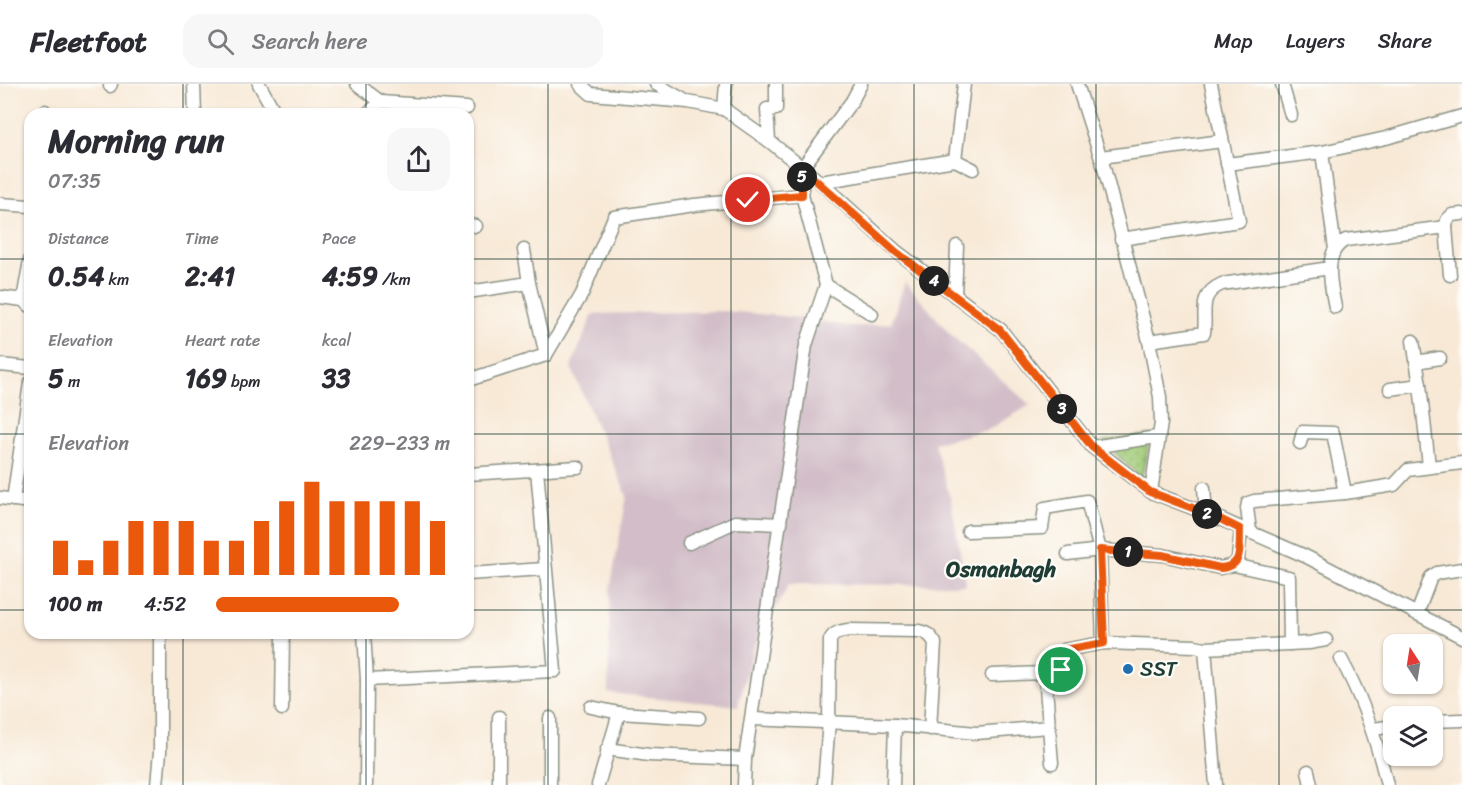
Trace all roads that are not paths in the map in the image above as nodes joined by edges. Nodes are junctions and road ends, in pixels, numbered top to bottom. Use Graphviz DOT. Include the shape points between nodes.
graph roads {
  1 [pos="194,84"];
  2 [pos="259,84"];
  3 [pos="357,84"];
  4 [pos="580,84"];
  5 [pos="656,84"];
  6 [pos="726,84"];
  7 [pos="776,84"];
  8 [pos="861,84"];
  9 [pos="964,84"];
  10 [pos="1077,84"];
  11 [pos="1211,84"];
  12 [pos="1282,84"];
  13 [pos="381,102"];
  14 [pos="688,102"];
  15 [pos="195,108"];
  16 [pos="272,108"];
  17 [pos="374,108"];
  18 [pos="467,108"];
  19 [pos="724,109"];
  20 [pos="1291,115"];
  21 [pos="1462,116"];
  22 [pos="769,141"];
  23 [pos="1222,141"];
  24 [pos="1322,152"];
  25 [pos="1101,157"];
  26 [pos="955,160"];
  27 [pos="1227,164"];
  28 [pos="802,168"];
  29 [pos="973,169"];
  30 [pos="820,182"];
  31 [pos="802,195"];
  32 [pos="0,204"];
  33 [pos="24,206"];
  34 [pos="1462,214"];
  35 [pos="1446,227"];
  36 [pos="1121,239"];
  37 [pos="957,246"];
  38 [pos="1335,249"];
  39 [pos="524,250"];
  40 [pos="1330,268"];
  41 [pos="1450,274"];
  42 [pos="529,283"];
  43 [pos="826,285"];
  44 [pos="474,291"];
  45 [pos="955,296"];
  46 [pos="0,297"];
  47 [pos="24,302"];
  48 [pos="1335,307"];
  49 [pos="872,314"];
  50 [pos="1149,341"];
  51 [pos="1413,341"];
  52 [pos="546,355"];
  53 [pos="1440,358"];
  54 [pos="1416,362"];
  55 [pos="0,365"];
  56 [pos="24,367"];
  57 [pos="474,378"];
  58 [pos="1420,385"];
  59 [pos="1390,389"];
  60 [pos="24,412"];
  61 [pos="1157,438"];
  62 [pos="1300,443"];
  63 [pos="1092,447"];
  64 [pos="1462,463"];
  65 [pos="1429,466"];
  66 [pos="578,467"];
  67 [pos="537,470"];
  68 [pos="474,474"];
  69 [pos="1204,488"];
  70 [pos="1150,492"];
  71 [pos="1345,493"];
  72 [pos="6,499"];
  73 [pos="24,501"];
  74 [pos="1206,514"];
  75 [pos="781,524"];
  76 [pos="1245,530"];
  77 [pos="968,531"];
  78 [pos="689,543"];
  79 [pos="1100,550"];
  80 [pos="1068,554"];
  81 [pos="1234,565"];
  82 [pos="545,569"];
  83 [pos="1462,569"];
  84 [pos="474,574"];
  85 [pos="1417,614"];
  86 [pos="1462,637"];
  87 [pos="160,639"];
  88 [pos="283,639"];
  89 [pos="364,639"];
  90 [pos="1326,640"];
  91 [pos="1104,643"];
  92 [pos="1290,644"];
  93 [pos="1205,648"];
  94 [pos="1341,659"];
  95 [pos="1045,674"];
  96 [pos="992,675"];
  97 [pos="367,680"];
  98 [pos="591,707"];
  99 [pos="282,709"];
  100 [pos="619,713"];
  101 [pos="499,717"];
  102 [pos="550,718"];
  103 [pos="699,718"];
  104 [pos="752,718"];
  105 [pos="1462,720"];
  106 [pos="829,721"];
  107 [pos="1443,721"];
  108 [pos="895,725"];
  109 [pos="1049,727"];
  110 [pos="1383,728"];
  111 [pos="930,729"];
  112 [pos="1372,729"];
  113 [pos="607,749"];
  114 [pos="745,759"];
  115 [pos="1052,763"];
  116 [pos="1308,771"];
  117 [pos="157,785"];
  118 [pos="366,785"];
  119 [pos="499,785"];
  120 [pos="550,785"];
  121 [pos="598,785"];
  122 [pos="744,785"];
  123 [pos="824,785"];
  124 [pos="893,785"];
  125 [pos="1216,785"];
  126 [pos="1311,785"];
  127 [pos="1388,785"];
  1 -- 15 [label="street"];
  2 -- 16 [label="street"];
  3 -- 13 [label="street"];
  4 -- 14 [label="street" via="591,94"];
  5 -- 14 [label="street"];
  6 -- 19 [label="street"];
  7 -- 22 [label="street" via="776,109 767,109"];
  8 -- 28 [label="street"];
  9 -- 26 [label="street"];
  10 -- 25 [label="street"];
  11 -- 23 [label="street"];
  12 -- 20 [label="street"];
  13 -- 17 [label="street"];
  13 -- 18 [label="street"];
  14 -- 19 [label="street"];
  19 -- 22 [label="street"];
  21 -- 24 [label="street"];
  22 -- 28 [label="street"];
  23 -- 25 [label="street"];
  23 -- 27 [label="street"];
  24 -- 27 [label="street"];
  24 -- 38 [label="street"];
  25 -- 36 [label="street"];
  26 -- 29 [label="street"];
  26 -- 30 [label="street"];
  27 -- 36 [label="street" via="1239,221"];
  28 -- 30 [label="street"];
  28 -- 31 [label="street"];
  30 -- 45 [label="street" via="896,252"];
  31 -- 43 [label="street"];
  31 -- 52 [label="street" via="614,217 582,294"];
  32 -- 33 [label="street"];
  34 -- 35 [label="street" via="1452,215"];
  35 -- 38 [label="street" via="1346,240"];
  35 -- 41 [label="street"];
  36 -- 50 [label="street"];
  37 -- 45 [label="street"];
  38 -- 40 [label="street"];
  39 -- 42 [label="street"];
  40 -- 48 [label="street"];
  40 -- 50 [label="street" via="1222,284 1205,299 1204,333"];
  42 -- 44 [label="street"];
  42 -- 52 [label="street"];
  43 -- 49 [label="street"];
  43 -- 75 [label="street" via="806,345"];
  45 -- 63 [label="street" via="1000,330"];
  46 -- 47 [label="street"];
  50 -- 61 [label="street" via="1160,397"];
  51 -- 54 [label="street"];
  52 -- 57 [label="street"];
  53 -- 54 [label="street"];
  54 -- 58 [label="street"];
  55 -- 56 [label="street"];
  58 -- 59 [label="street"];
  58 -- 65 [label="street"];
  60 -- 72 [label="street"];
  61 -- 63 [label="street"];
  61 -- 70 [label="street"];
  62 -- 71 [label="street" via="1303,432 1333,433"];
  63 -- 70 [label="street"];
  64 -- 65 [label="street"];
  65 -- 71 [label="street" via="1408,470 1394,485"];
  66 -- 67 [label="street"];
  67 -- 68 [label="street"];
  67 -- 82 [label="street"];
  69 -- 74 [label="street"];
  70 -- 74 [label="street"];
  71 -- 76 [label="street" via="1248,503"];
  72 -- 73 [label="street"];
  74 -- 76 [label="street"];
  75 -- 78 [label="street" via="735,522"];
  75 -- 104 [label="street"];
  76 -- 81 [label="street"];
  76 -- 85 [label="street"];
  77 -- 79 [label="street" via="1042,528 1045,508 1087,501"];
  79 -- 80 [label="street"];
  79 -- 81 [label="street" via="1162,555 1220,568"];
  79 -- 91 [label="street"];
  81 -- 92 [label="street" via="1289,577"];
  82 -- 84 [label="street"];
  82 -- 97 [label="street" via="555,671"];
  83 -- 85 [label="street" via="1431,577"];
  85 -- 86 [label="street"];
  87 -- 117 [label="street"];
  88 -- 99 [label="street"];
  89 -- 97 [label="street"];
  90 -- 92 [label="street"];
  91 -- 93 [label="street"];
  91 -- 95 [label="street" via="1064,650 1061,670"];
  92 -- 93 [label="street"];
  93 -- 125 [label="street"];
  94 -- 112 [label="street" via="1356,685"];
  95 -- 96 [label="street"];
  95 -- 109 [label="street"];
  97 -- 118 [label="street"];
  98 -- 100 [label="street"];
  100 -- 103 [label="street"];
  100 -- 113 [label="street"];
  101 -- 119 [label="street"];
  102 -- 120 [label="street"];
  104 -- 106 [label="street"];
  104 -- 114 [label="street"];
  105 -- 107 [label="street"];
  106 -- 108 [label="street"];
  106 -- 111 [label="street" via="833,635 849,630 919,632 927,633 935,643"];
  106 -- 123 [label="street"];
  108 -- 111 [label="street"];
  108 -- 124 [label="street"];
  109 -- 111 [label="street" via="976,733"];
  109 -- 115 [label="street"];
  110 -- 112 [label="street"];
  112 -- 127 [label="street"];
  113 -- 114 [label="street"];
  113 -- 121 [label="street"];
  114 -- 122 [label="street"];
  116 -- 126 [label="street"];
}
